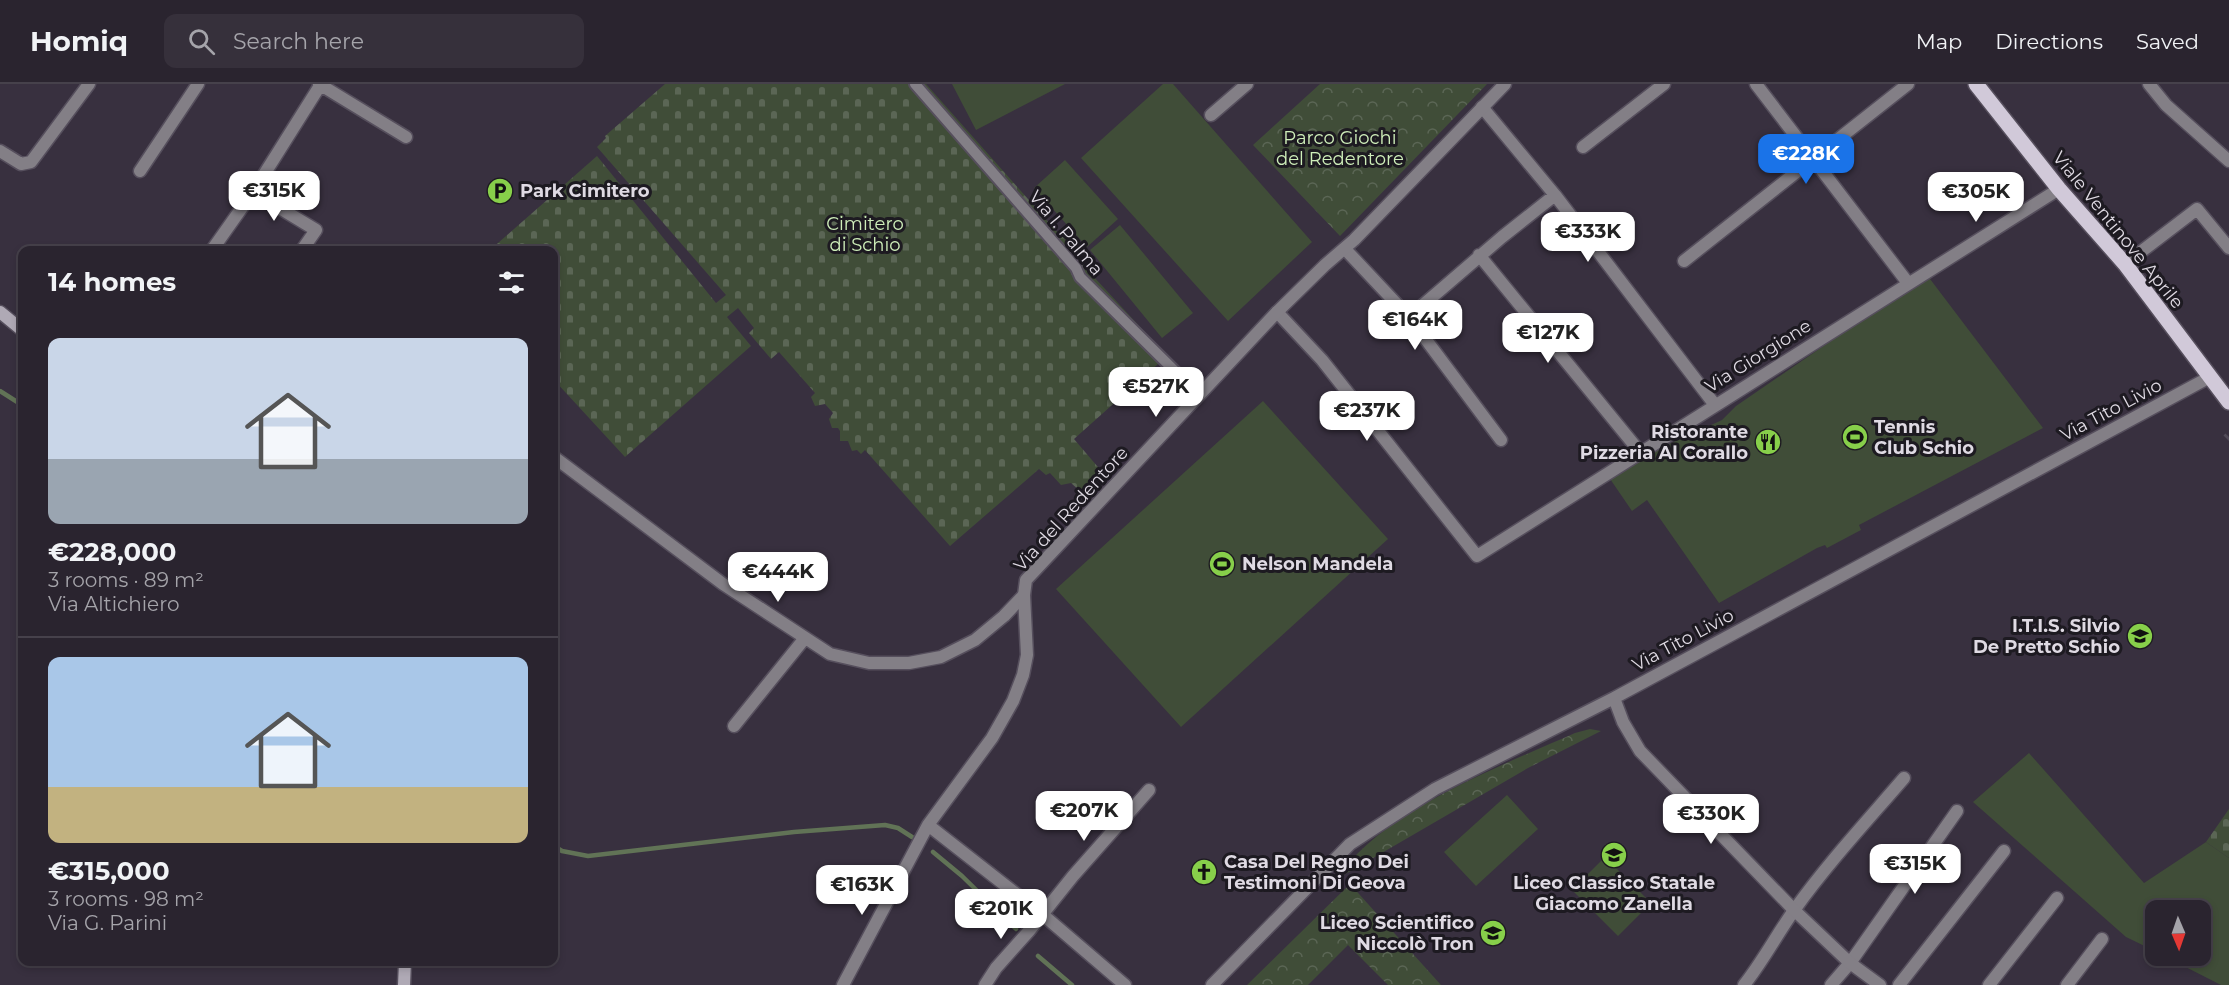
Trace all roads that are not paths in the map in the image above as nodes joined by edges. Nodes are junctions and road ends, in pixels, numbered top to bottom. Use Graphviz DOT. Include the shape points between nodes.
graph roads {
  1 [pos="89,84"];
  2 [pos="198,84"];
  3 [pos="320,84"];
  4 [pos="915,84"];
  5 [pos="1247,84"];
  6 [pos="1505,84"];
  7 [pos="1664,84"];
  8 [pos="1756,84"];
  9 [pos="1908,84"];
  10 [pos="1976,84"];
  11 [pos="2149,84"];
  12 [pos="1482,107"];
  13 [pos="1211,115"];
  14 [pos="406,137"];
  15 [pos="1583,147"];
  16 [pos="0,151"];
  17 [pos="1813,160"];
  18 [pos="2229,161"];
  19 [pos="140,171"];
  20 [pos="2059,189"];
  21 [pos="253,192"];
  22 [pos="1555,195"];
  23 [pos="215,246"];
  24 [pos="305,246"];
  25 [pos="2229,248"];
  26 [pos="1345,249"];
  27 [pos="1479,255"];
  28 [pos="1684,261"];
  29 [pos="2125,264"];
  30 [pos="1908,283"];
  31 [pos="0,312"];
  32 [pos="1277,312"];
  33 [pos="1409,317"];
  34 [pos="18,327"];
  35 [pos="2210,377"];
  36 [pos="1195,398"];
  37 [pos="2229,402"];
  38 [pos="1714,405"];
  39 [pos="1501,440"];
  40 [pos="1640,453"];
  41 [pos="558,460"];
  42 [pos="1024,595"];
  43 [pos="805,638"];
  44 [pos="1614,698"];
  45 [pos="734,726"];
  46 [pos="1904,778"];
  47 [pos="1149,790"];
  48 [pos="1957,811"];
  49 [pos="928,825"];
  50 [pos="2004,852"];
  51 [pos="2057,898"];
  52 [pos="1794,910"];
  53 [pos="1042,914"];
  54 [pos="2102,939"];
  55 [pos="1850,963"];
  56 [pos="405,966"];
  57 [pos="404,985"];
  58 [pos="843,985"];
  59 [pos="985,985"];
  60 [pos="1125,985"];
  61 [pos="1212,985"];
  62 [pos="1744,985"];
  63 [pos="1831,985"];
  64 [pos="1880,985"];
  65 [pos="1899,985"];
  66 [pos="1989,985"];
  67 [pos="2067,985"];
  1 -- 16 [label="street" via="31,162 21,164"];
  2 -- 19 [label="street"];
  3 -- 14 [label="street"];
  3 -- 21 [label="street"];
  4 -- 36 [label="street, Via I. Palma" via="1080,277 1188,384"];
  5 -- 13 [label="street"];
  6 -- 12 [label="street, Via del Redentore"];
  7 -- 15 [label="street"];
  8 -- 17 [label="street"];
  9 -- 17 [label="street"];
  10 -- 20 [label="main road, Viale Ventinove Aprile"];
  11 -- 18 [label="street" via="2166,105"];
  12 -- 22 [label="street"];
  12 -- 26 [label="street, Via del Redentore"];
  17 -- 28 [label="street"];
  17 -- 30 [label="street"];
  20 -- 29 [label="main road, Viale Ventinove Aprile"];
  20 -- 30 [label="street, Via Giorgione"];
  21 -- 23 [label="street"];
  21 -- 24 [label="street" via="316,230"];
  22 -- 27 [label="street"];
  22 -- 38 [label="street"];
  25 -- 29 [label="street, Viale Ventinove Aprile" via="2197,209"];
  26 -- 32 [label="street, Via del Redentore"];
  26 -- 33 [label="street"];
  27 -- 33 [label="street"];
  27 -- 40 [label="street"];
  29 -- 35 [label="main road, Viale Ventinove Aprile"];
  30 -- 38 [label="street, Via Giorgione"];
  31 -- 34 [label="main road"];
  32 -- 36 [label="street, Via del Redentore"];
  32 -- 40 [label="street, Via Giorgione" via="1322,360 1477,556"];
  33 -- 39 [label="street"];
  35 -- 37 [label="main road, Viale Ventinove Aprile"];
  35 -- 44 [label="street, Via Tito Livio"];
  36 -- 42 [label="street, Via del Redentore" via="1026,580"];
  38 -- 40 [label="street, Via Giorgione"];
  41 -- 43 [label="street" via="723,584"];
  42 -- 43 [label="street" via="975,640 941,657 909,663 869,663 830,654"];
  42 -- 49 [label="street, Via del Redentore" via="1027,655 1013,701 992,738"];
  43 -- 45 [label="street"];
  44 -- 52 [label="street" via="1640,751"];
  44 -- 61 [label="street, Via Tito Livio" via="1435,789 1350,843"];
  46 -- 52 [label="street"];
  47 -- 53 [label="street"];
  48 -- 55 [label="street"];
  49 -- 53 [label="street"];
  49 -- 58 [label="street, Via del Redentore"];
  50 -- 65 [label="street"];
  51 -- 66 [label="street"];
  52 -- 55 [label="street"];
  52 -- 62 [label="street"];
  53 -- 59 [label="street"];
  53 -- 60 [label="street"];
  54 -- 67 [label="street"];
  55 -- 63 [label="street"];
  55 -- 64 [label="street"];
  56 -- 57 [label="main road"];
}
